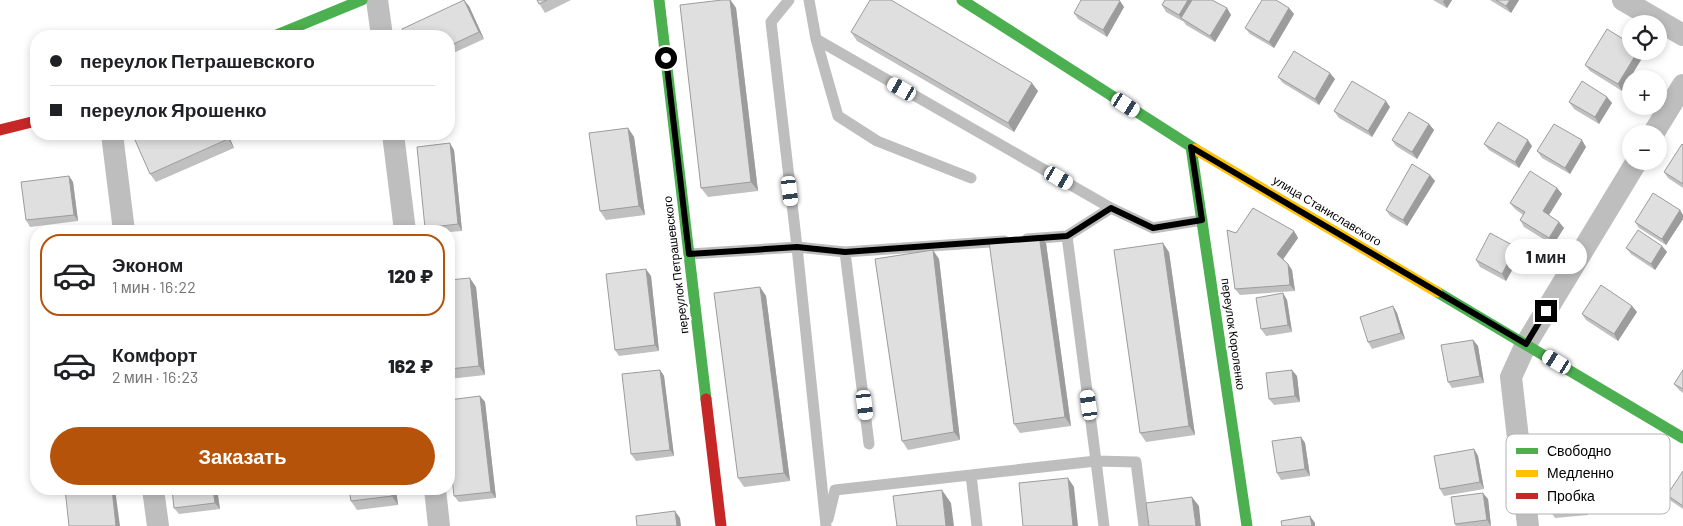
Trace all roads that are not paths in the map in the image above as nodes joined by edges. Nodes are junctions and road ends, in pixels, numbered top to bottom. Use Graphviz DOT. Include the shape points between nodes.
graph roads {
  1 [pos="362,0"];
  2 [pos="377,0"];
  3 [pos="659,0"];
  4 [pos="789,0"];
  5 [pos="809,0"];
  6 [pos="962,0"];
  7 [pos="1623,0"];
  8 [pos="289,30"];
  9 [pos="381,30"];
  10 [pos="1683,35"];
  11 [pos="816,39"];
  12 [pos="1683,85"];
  13 [pos="30,122"];
  14 [pos="1659,125"];
  15 [pos="0,130"];
  16 [pos="113,140"];
  17 [pos="394,140"];
  18 [pos="1191,147"];
  19 [pos="1631,170"];
  20 [pos="971,178"];
  21 [pos="1111,208"];
  22 [pos="1202,220"];
  23 [pos="123,225"];
  24 [pos="403,225"];
  25 [pos="1067,236"];
  26 [pos="797,247"];
  27 [pos="845,252"];
  28 [pos="689,254"];
  29 [pos="1526,344"];
  30 [pos="1518,434"];
  31 [pos="1683,438"];
  32 [pos="869,444"];
  33 [pos="1096,461"];
  34 [pos="971,475"];
  35 [pos="154,495"];
  36 [pos="436,495"];
  37 [pos="158,526"];
  38 [pos="439,526"];
  39 [pos="721,526"];
  40 [pos="826,526"];
  41 [pos="977,526"];
  42 [pos="1104,526"];
  43 [pos="1144,526"];
  44 [pos="1247,526"];
  1 -- 8 [label="street"];
  2 -- 9 [label="street"];
  3 -- 28 [label="street, переулок Петрашевского"];
  4 -- 26 [label="lane" via="771,22"];
  5 -- 11 [label="lane"];
  6 -- 18 [label="street, улица Станиславского"];
  7 -- 10 [label="street"];
  11 -- 20 [label="lane" via="838,116 877,141"];
  11 -- 21 [label="lane"];
  12 -- 14 [label="street"];
  13 -- 15 [label="street"];
  16 -- 23 [label="street"];
  17 -- 24 [label="street"];
  18 -- 22 [label="street, переулок Короленко"];
  18 -- 29 [label="street, улица Станиславского"];
  19 -- 29 [label="street"];
  21 -- 22 [label="lane" via="1153,228"];
  21 -- 25 [label="lane"];
  22 -- 44 [label="street, переулок Короленко"];
  25 -- 27 [label="lane"];
  25 -- 33 [label="lane"];
  26 -- 27 [label="lane"];
  26 -- 28 [label="lane"];
  26 -- 40 [label="lane"];
  27 -- 32 [label="lane"];
  28 -- 39 [label="street, переулок Петрашевского"];
  29 -- 30 [label="street" via="1511,377"];
  29 -- 31 [label="street, улица Станиславского"];
  33 -- 34 [label="lane"];
  33 -- 42 [label="lane"];
  33 -- 43 [label="lane" via="1136,462"];
  34 -- 40 [label="lane" via="835,490"];
  34 -- 41 [label="lane"];
  35 -- 37 [label="street"];
  36 -- 38 [label="street"];
}
